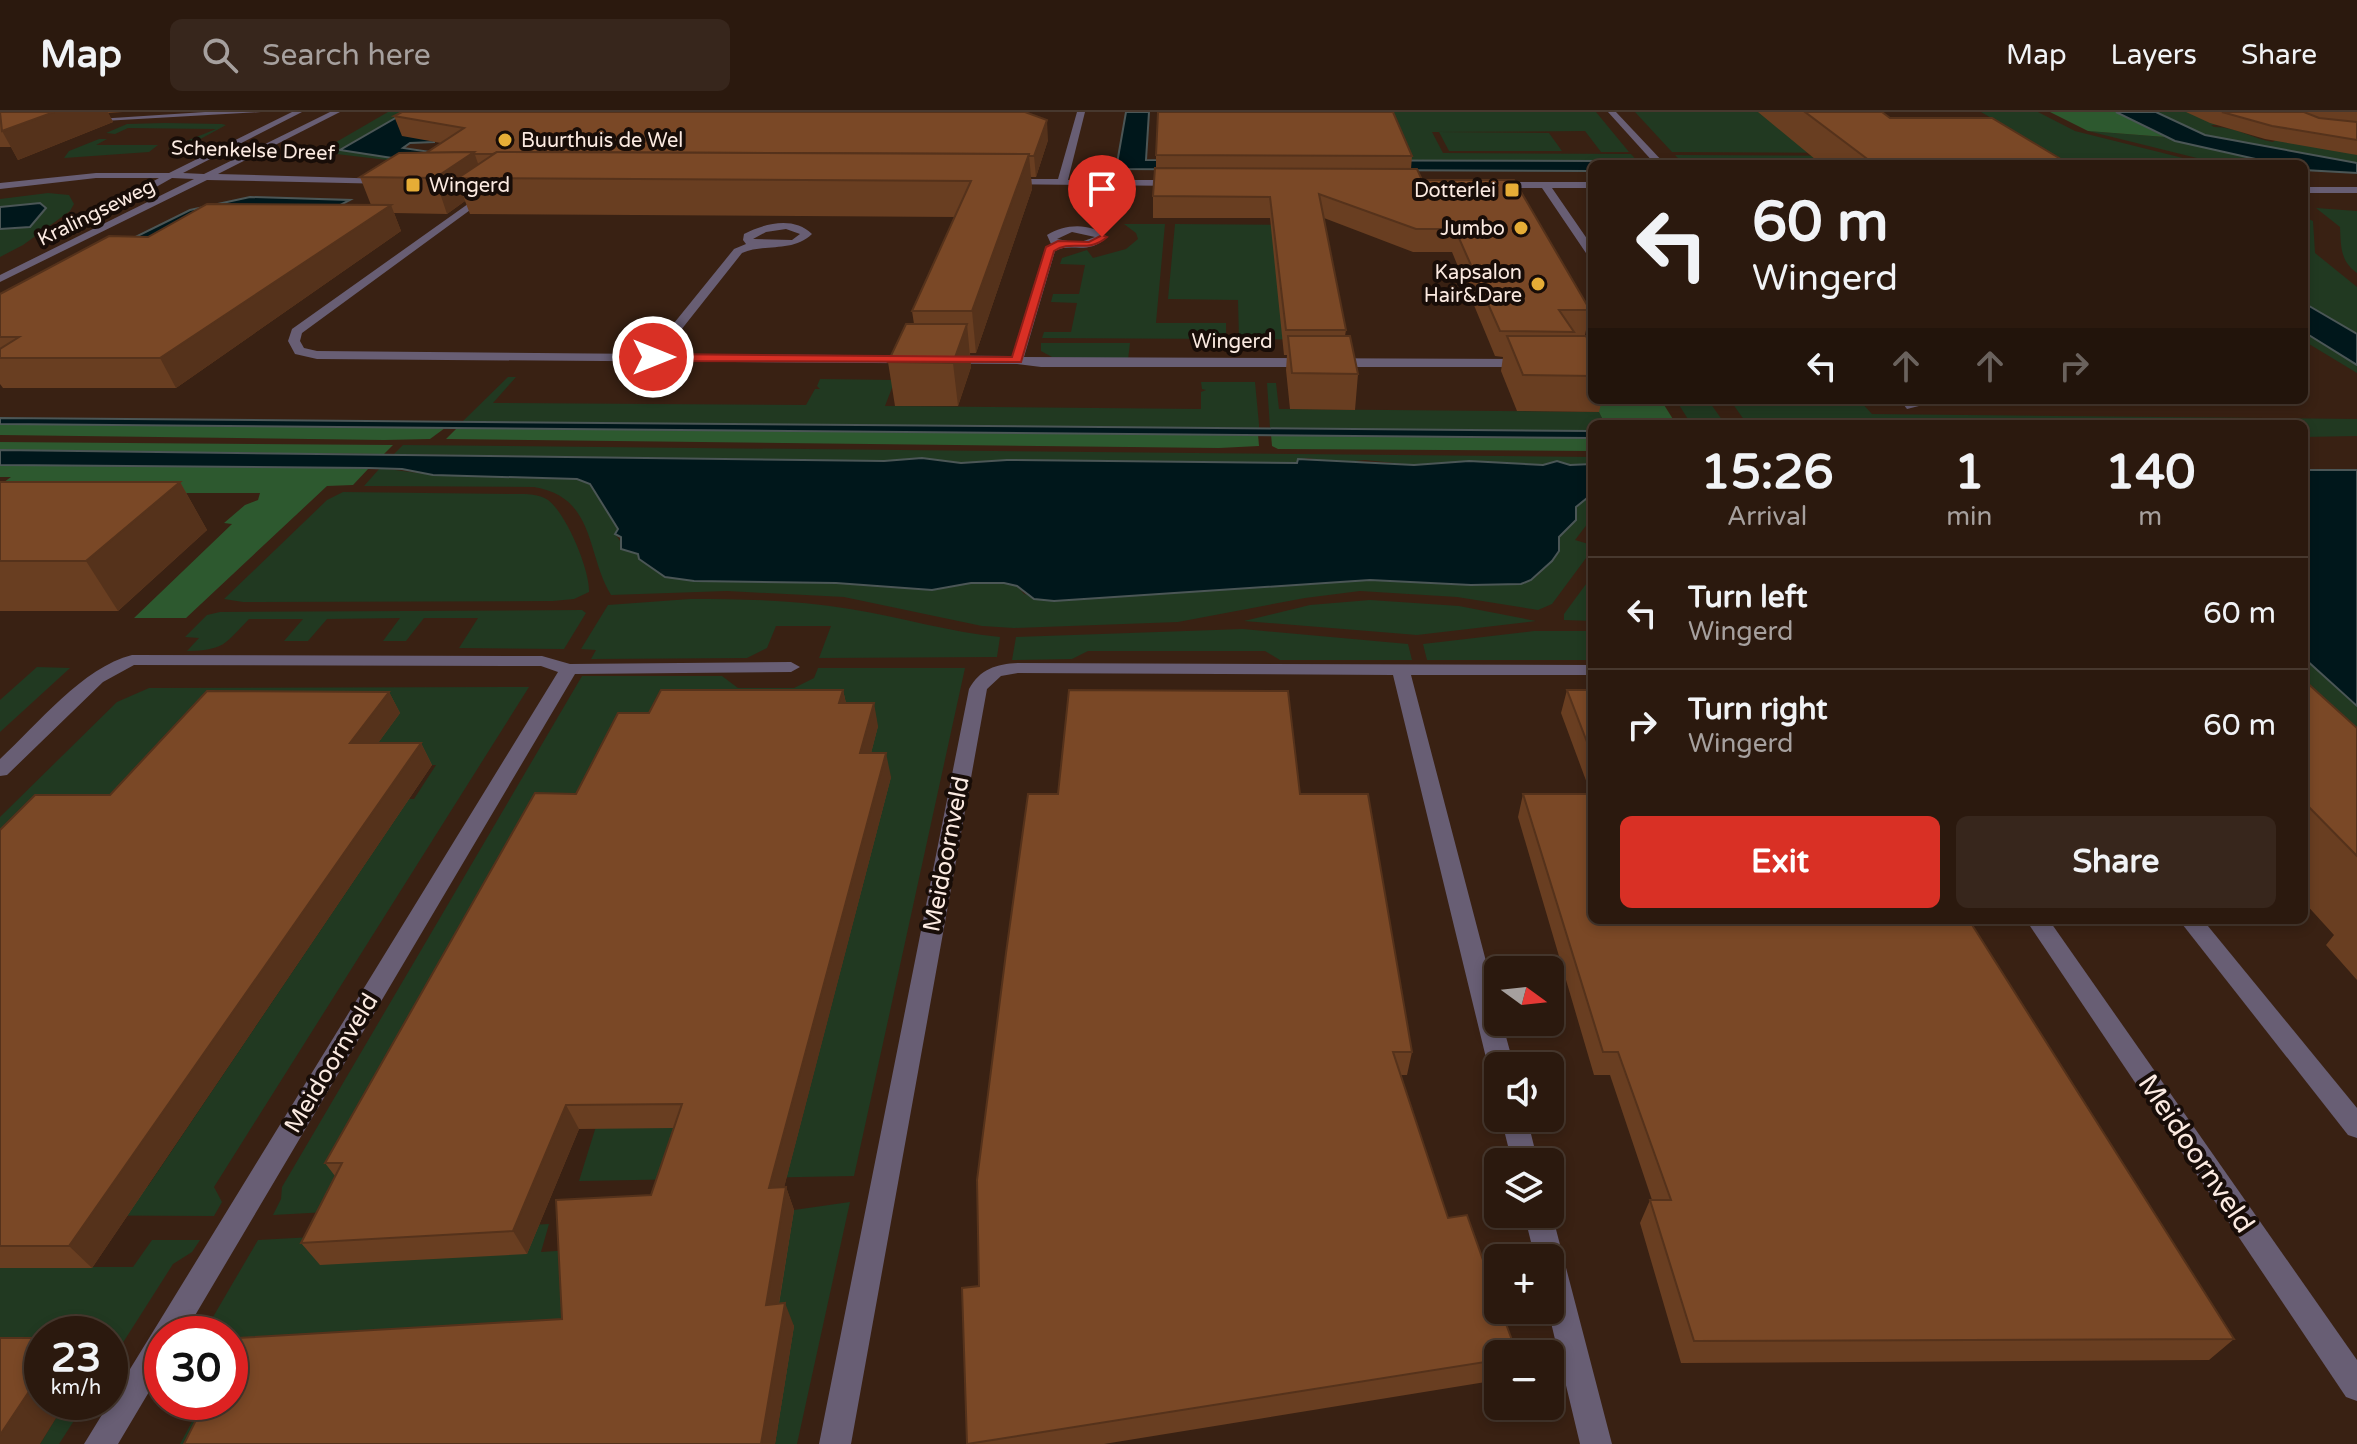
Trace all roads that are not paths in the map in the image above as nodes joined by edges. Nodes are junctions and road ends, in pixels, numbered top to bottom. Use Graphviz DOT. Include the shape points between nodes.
graph roads {
  1 [pos="257,112"];
  2 [pos="298,112"];
  3 [pos="336,112"];
  4 [pos="1081,112"];
  5 [pos="1612,112"];
  6 [pos="72,120"];
  7 [pos="1656,160"];
  8 [pos="191,165"];
  9 [pos="228,166"];
  10 [pos="253,167"];
  11 [pos="321,170"];
  12 [pos="0,177"];
  13 [pos="168,177"];
  14 [pos="206,177"];
  15 [pos="998,182"];
  16 [pos="1062,183"];
  17 [pos="1186,183"];
  18 [pos="1482,185"];
  19 [pos="1545,185"];
  20 [pos="1588,185"];
  21 [pos="0,186"];
  22 [pos="496,187"];
  23 [pos="2308,190"];
  24 [pos="2357,190"];
  25 [pos="754,244"];
  26 [pos="1058,244"];
  27 [pos="1588,248"];
  28 [pos="0,279"];
  29 [pos="653,357"];
  30 [pos="1017,360"];
  31 [pos="1549,364"];
  32 [pos="791,667"];
  33 [pos="569,669"];
  34 [pos="1588,670"];
  35 [pos="1401,671"];
  36 [pos="0,770"];
  37 [pos="2040,924"];
  38 [pos="2193,924"];
  39 [pos="1497,1052"];
  40 [pos="2357,1127"];
  41 [pos="1564,1315"];
  42 [pos="178,1316"];
  43 [pos="144,1372"];
  44 [pos="2357,1386"];
  45 [pos="100,1444"];
  46 [pos="835,1444"];
  47 [pos="1596,1444"];
  1 -- 6 [label="street"];
  2 -- 8 [label="street, Kralingseweg"];
  3 -- 9 [label="street, Kralingseweg"];
  4 -- 16 [label="street"];
  5 -- 7 [label="street"];
  8 -- 9 [label="street, Schenkelse Dreef"];
  8 -- 12 [label="street, Schenkelse Dreef" via="77,167"];
  8 -- 13 [label="street, Kralingseweg"];
  9 -- 10 [label="street, Schenkelse Dreef"];
  9 -- 14 [label="street, Kralingseweg"];
  11 -- 14 [label="street, Schenkelse Dreef" via="398,178 332,183"];
  13 -- 14 [label="street, Schenkelse Dreef"];
  13 -- 21 [label="street, Schenkelse Dreef" via="67,178"];
  13 -- 28 [label="street, Kralingseweg"];
  14 -- 28 [label="street, Kralingseweg"];
  15 -- 16 [label="street"];
  16 -- 17 [label="street"];
  18 -- 19 [label="street"];
  19 -- 20 [label="street"];
  19 -- 27 [label="street"];
  22 -- 29 [label="street, Wingerd" via="296,332 299,351"];
  23 -- 24 [label="street"];
  25 -- 29 [label="street" via="738,251"];
  26 -- 30 [label="street" via="1050,249"];
  29 -- 30 [label="street, Wingerd"];
  30 -- 31 [label="street, Wingerd"];
  32 -- 33 [label="street"];
  33 -- 36 [label="street" via="542,661 132,660 97,678"];
  33 -- 42 [label="street, Meidoornveld"];
  34 -- 35 [label="street, Meidoornveld"];
  35 -- 39 [label="street"];
  35 -- 46 [label="street, Meidoornveld" via="1018,668 982,680"];
  37 -- 44 [label="street, Meidoornveld"];
  38 -- 40 [label="street"];
  41 -- 47 [label="street"];
  43 -- 45 [label="street"];
}
